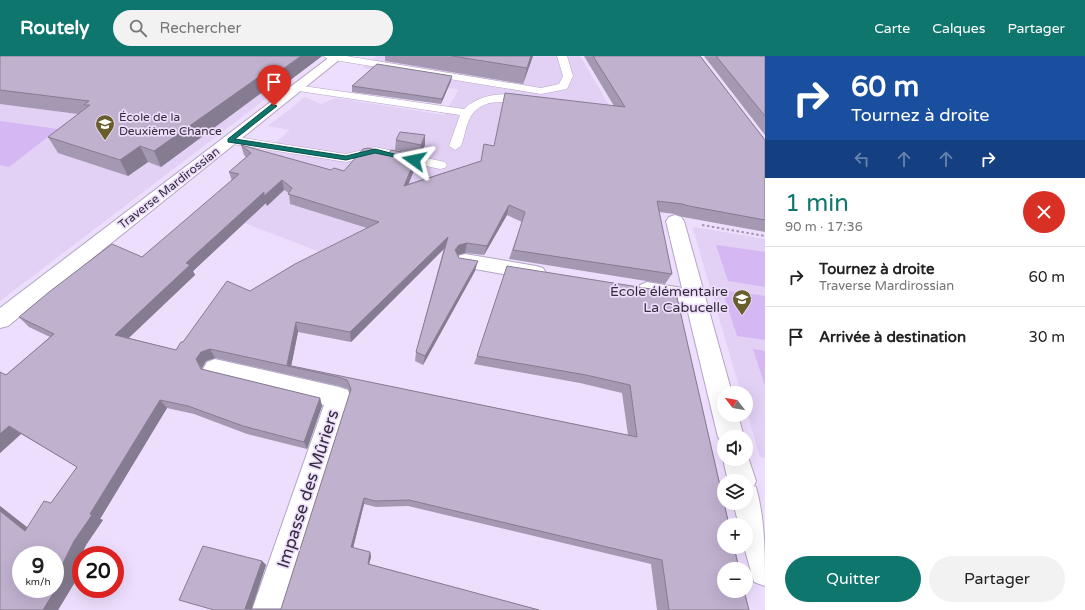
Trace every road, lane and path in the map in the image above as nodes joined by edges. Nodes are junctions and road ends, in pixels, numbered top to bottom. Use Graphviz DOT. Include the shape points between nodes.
graph roads {
  1 [pos="562,56"];
  2 [pos="334,57"];
  3 [pos="296,88"];
  4 [pos="547,102"];
  5 [pos="467,113"];
  6 [pos="230,140"];
  7 [pos="455,146"];
  8 [pos="440,165"];
  9 [pos="675,221"];
  10 [pos="765,236"];
  11 [pos="465,261"];
  12 [pos="557,276"];
  13 [pos="626,287"];
  14 [pos="695,298"];
  15 [pos="0,320"];
  16 [pos="215,369"];
  17 [pos="718,386"];
  18 [pos="749,510"];
  19 [pos="765,572"];
  20 [pos="268,610"];
  1 -- 2 [label="lane" via="568,76 562,87 541,91"];
  2 -- 3 [label="street, Traverse Mardirossian"];
  3 -- 5 [label="lane"];
  3 -- 6 [label="street, Traverse Mardirossian"];
  4 -- 5 [label="lane" via="505,97 482,100"];
  5 -- 7 [label="lane"];
  6 -- 8 [label="lane" via="346,158 375,151"];
  6 -- 15 [label="street, Traverse Mardirossian"];
  9 -- 10 [label="path"];
  9 -- 14 [label="street"];
  11 -- 12 [label="street"];
  13 -- 14 [label="street"];
  14 -- 17 [label="street"];
  16 -- 20 [label="street, Impasse des Mûriers" via="339,398"];
  18 -- 19 [label="street"];
}
